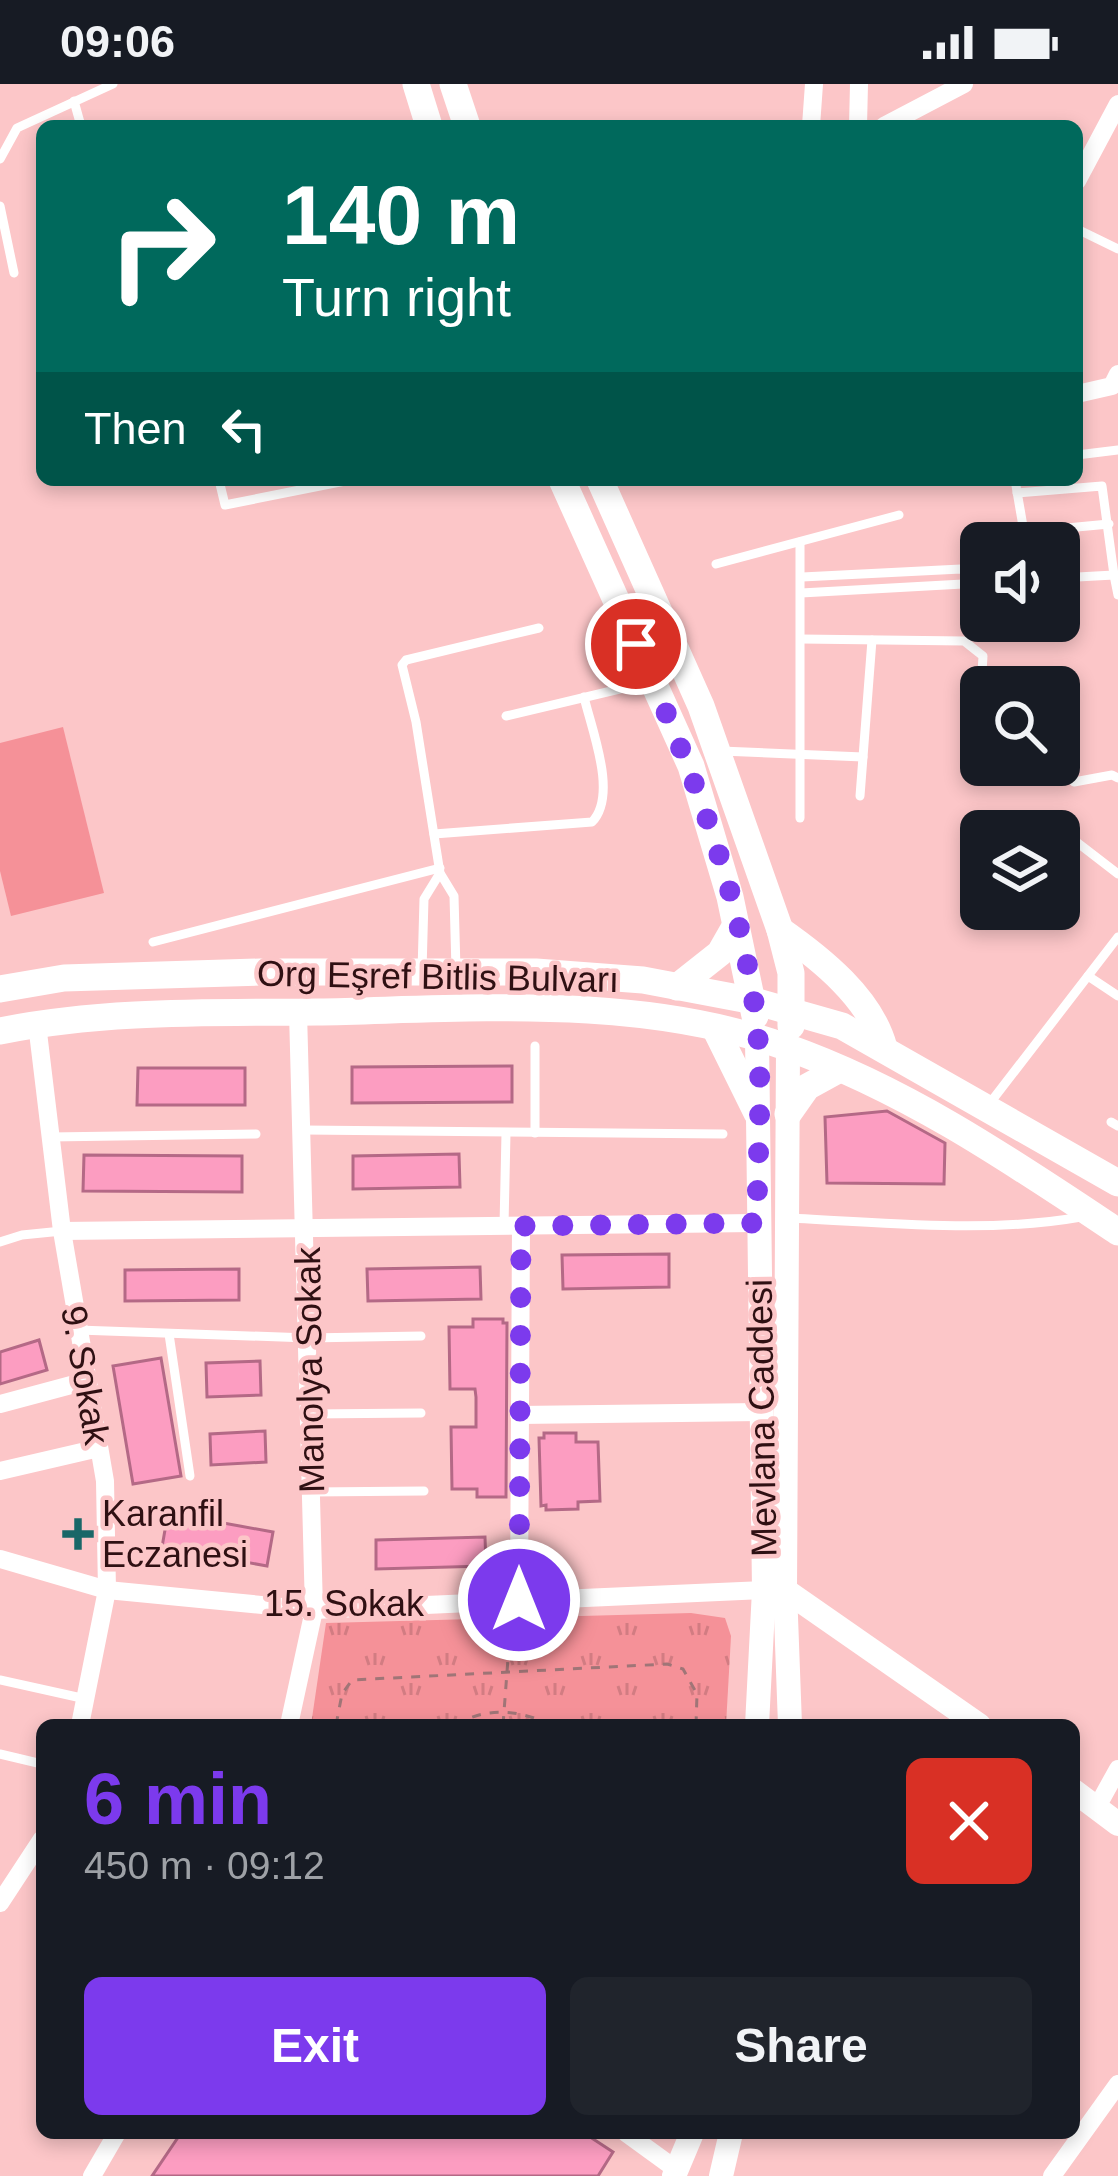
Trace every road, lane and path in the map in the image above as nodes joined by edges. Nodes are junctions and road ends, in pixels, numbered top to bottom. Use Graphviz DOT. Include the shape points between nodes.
graph roads {
  1 [pos="113,84"];
  2 [pos="416,84"];
  3 [pos="453,84"];
  4 [pos="814,84"];
  5 [pos="860,84"];
  6 [pos="964,84"];
  7 [pos="74,101"];
  8 [pos="1118,104"];
  9 [pos="79,120"];
  10 [pos="427,120"];
  11 [pos="464,120"];
  12 [pos="812,120"];
  13 [pos="858,120"];
  14 [pos="895,120"];
  15 [pos="0,159"];
  16 [pos="1083,170"];
  17 [pos="0,206"];
  18 [pos="1083,232"];
  19 [pos="1118,249"];
  20 [pos="14,273"];
  21 [pos="1116,382"];
  22 [pos="1083,392"];
  23 [pos="1118,450"];
  24 [pos="1083,454"];
  25 [pos="220,486"];
  26 [pos="321,486"];
  27 [pos="565,486"];
  28 [pos="603,486"];
  29 [pos="1016,486"];
  30 [pos="1018,494"];
  31 [pos="899,515"];
  32 [pos="1108,524"];
  33 [pos="800,542"];
  34 [pos="716,564"];
  35 [pos="960,569"];
  36 [pos="1114,575"];
  37 [pos="802,577"];
  38 [pos="1080,577"];
  39 [pos="960,583"];
  40 [pos="801,593"];
  41 [pos="1118,595"];
  42 [pos="539,628"];
  43 [pos="801,639"];
  44 [pos="872,640"];
  45 [pos="982,666"];
  46 [pos="628,686"];
  47 [pos="584,697"];
  48 [pos="506,716"];
  49 [pos="716,751"];
  50 [pos="799,753"];
  51 [pos="863,757"];
  52 [pos="1116,774"];
  53 [pos="1080,781"];
  54 [pos="860,796"];
  55 [pos="800,818"];
  56 [pos="434,834"];
  57 [pos="1080,845"];
  58 [pos="440,871"];
  59 [pos="1118,874"];
  60 [pos="736,925"];
  61 [pos="780,930"];
  62 [pos="1118,937"];
  63 [pos="153,942"];
  64 [pos="456,973"];
  65 [pos="422,974"];
  66 [pos="1088,976"];
  67 [pos="677,987"];
  68 [pos="0,989"];
  69 [pos="1118,996"];
  70 [pos="754,1001"];
  71 [pos="298,1012"];
  72 [pos="793,1012"];
  73 [pos="37,1024"];
  74 [pos="715,1028"];
  75 [pos="0,1031"];
  76 [pos="757,1038"];
  77 [pos="535,1046"];
  78 [pos="788,1048"];
  79 [pos="884,1048"];
  80 [pos="838,1070"];
  81 [pos="987,1107"];
  82 [pos="757,1113"];
  83 [pos="788,1114"];
  84 [pos="304,1130"];
  85 [pos="506,1133"];
  86 [pos="535,1133"];
  87 [pos="256,1134"];
  88 [pos="723,1134"];
  89 [pos="50,1138"];
  90 [pos="1118,1183"];
  91 [pos="1092,1215"];
  92 [pos="787,1218"];
  93 [pos="757,1223"];
  94 [pos="513,1226"];
  95 [pos="306,1227"];
  96 [pos="62,1231"];
  97 [pos="1118,1232"];
  98 [pos="0,1242"];
  99 [pos="78,1330"];
  100 [pos="169,1334"];
  101 [pos="421,1336"];
  102 [pos="308,1338"];
  103 [pos="86,1381"];
  104 [pos="0,1404"];
  105 [pos="761,1412"];
  106 [pos="421,1413"];
  107 [pos="310,1414"];
  108 [pos="519,1415"];
  109 [pos="98,1448"];
  110 [pos="0,1472"];
  111 [pos="190,1476"];
  112 [pos="424,1491"];
  113 [pos="311,1492"];
  114 [pos="0,1559"];
  115 [pos="107,1590"];
  116 [pos="774,1590"];
  117 [pos="516,1600"];
  118 [pos="314,1610"];
  119 [pos="507,1671"];
  120 [pos="0,1680"];
  121 [pos="86,1699"];
  122 [pos="504,1712"];
  123 [pos="81,1719"];
  124 [pos="290,1719"];
  125 [pos="337,1719"];
  126 [pos="472,1719"];
  127 [pos="503,1719"];
  128 [pos="536,1719"];
  129 [pos="696,1719"];
  130 [pos="758,1719"];
  131 [pos="789,1719"];
  132 [pos="970,1719"];
  133 [pos="0,1754"];
  134 [pos="36,1763"];
  135 [pos="1118,1769"];
  136 [pos="1080,1795"];
  137 [pos="1097,1807"];
  138 [pos="1118,1824"];
  139 [pos="36,1848"];
  140 [pos="0,1903"];
  141 [pos="1118,2084"];
  142 [pos="1080,2137"];
  143 [pos="113,2139"];
  144 [pos="634,2139"];
  145 [pos="690,2139"];
  146 [pos="730,2139"];
  147 [pos="1079,2139"];
  148 [pos="681,2174"];
  149 [pos="92,2176"];
  150 [pos="721,2176"];
  151 [pos="1052,2176"];
  1 -- 7 [label="lane"];
  2 -- 10 [label="main road"];
  3 -- 11 [label="main road"];
  4 -- 12 [label="street"];
  5 -- 13 [label="street"];
  6 -- 14 [label="street"];
  7 -- 9 [label="lane"];
  7 -- 15 [label="lane" via="17,128"];
  8 -- 16 [label="street"];
  17 -- 20 [label="lane"];
  18 -- 19 [label="lane"];
  21 -- 22 [label="street"];
  23 -- 24 [label="lane"];
  25 -- 26 [label="lane" via="225,506"];
  27 -- 60 [label="main road" via="691,766"];
  28 -- 49 [label="main road"];
  29 -- 30 [label="lane"];
  30 -- 32 [label="lane" via="1102,486"];
  30 -- 32 [label="lane" via="1024,532"];
  31 -- 33 [label="lane"];
  32 -- 36 [label="lane"];
  33 -- 34 [label="lane"];
  33 -- 37 [label="lane"];
  35 -- 37 [label="lane"];
  36 -- 38 [label="lane"];
  36 -- 41 [label="lane"];
  37 -- 40 [label="lane"];
  39 -- 40 [label="lane"];
  40 -- 43 [label="lane"];
  42 -- 56 [label="lane" via="402,664"];
  43 -- 44 [label="lane"];
  43 -- 50 [label="lane"];
  44 -- 45 [label="lane" via="964,640 980,650"];
  44 -- 51 [label="lane"];
  46 -- 47 [label="lane"];
  47 -- 48 [label="lane"];
  47 -- 56 [label="lane" via="605,791 592,822"];
  49 -- 50 [label="lane"];
  49 -- 61 [label="main road"];
  50 -- 51 [label="lane"];
  50 -- 55 [label="lane"];
  51 -- 54 [label="lane"];
  52 -- 53 [label="lane"];
  56 -- 58 [label="lane"];
  57 -- 59 [label="lane"];
  58 -- 63 [label="lane"];
  58 -- 64 [label="lane" via="454,896"];
  58 -- 65 [label="lane" via="424,898"];
  60 -- 67 [label="main road" via="720,952"];
  60 -- 70 [label="main road"];
  61 -- 72 [label="main road"];
  61 -- 79 [label="main road" via="869,1012"];
  62 -- 66 [label="lane"];
  64 -- 65 [label="main road, Org Eşref Bitlis Bulvarı"];
  64 -- 67 [label="main road, Org Eşref Bitlis Bulvarı" via="595,975"];
  65 -- 68 [label="main road, Org Eşref Bitlis Bulvarı" via="122,975"];
  66 -- 69 [label="lane"];
  66 -- 81 [label="lane"];
  67 -- 70 [label="main road, Org Eşref Bitlis Bulvarı"];
  70 -- 72 [label="main road, Org Eşref Bitlis Bulvarı"];
  70 -- 76 [label="main road"];
  71 -- 73 [label="main road"];
  71 -- 74 [label="main road" via="565,1010"];
  71 -- 84 [label="street, Manolya Sokak"];
  72 -- 78 [label="main road"];
  72 -- 79 [label="main road, Org Eşref Bitlis Bulvarı"];
  73 -- 75 [label="main road"];
  73 -- 89 [label="street, 9. Sokak"];
  74 -- 76 [label="main road"];
  74 -- 82 [label="main road"];
  76 -- 78 [label="main road"];
  76 -- 82 [label="street, Mevlana Caddesi"];
  77 -- 86 [label="lane"];
  78 -- 80 [label="main road"];
  78 -- 83 [label="street, Mevlana Caddesi"];
  79 -- 81 [label="main road, Org Eşref Bitlis Bulvarı"];
  80 -- 83 [label="main road" via="807,1087"];
  80 -- 91 [label="main road" via="1001,1154"];
  81 -- 90 [label="main road, Org Eşref Bitlis Bulvarı"];
  82 -- 93 [label="street, Mevlana Caddesi"];
  83 -- 92 [label="street, Mevlana Caddesi"];
  84 -- 85 [label="lane"];
  84 -- 95 [label="street, Manolya Sokak"];
  85 -- 86 [label="lane"];
  85 -- 94 [label="lane"];
  86 -- 88 [label="lane"];
  87 -- 89 [label="lane"];
  89 -- 96 [label="street, 9. Sokak"];
  91 -- 92 [label="lane" via="952,1224"];
  91 -- 97 [label="main road"];
  92 -- 116 [label="street, Mevlana Caddesi"];
  93 -- 94 [label="street"];
  93 -- 105 [label="street, Mevlana Caddesi"];
  94 -- 95 [label="street"];
  94 -- 108 [label="street"];
  95 -- 96 [label="street"];
  95 -- 102 [label="street, Manolya Sokak"];
  96 -- 98 [label="lane"];
  96 -- 99 [label="street, 9. Sokak"];
  99 -- 100 [label="lane"];
  99 -- 103 [label="street, 9. Sokak"];
  100 -- 102 [label="lane"];
  100 -- 111 [label="lane"];
  101 -- 102 [label="lane"];
  102 -- 107 [label="street, Manolya Sokak"];
  103 -- 104 [label="street"];
  103 -- 109 [label="street, 9. Sokak"];
  105 -- 108 [label="street"];
  105 -- 116 [label="street, Mevlana Caddesi"];
  106 -- 107 [label="lane"];
  107 -- 113 [label="street, Manolya Sokak"];
  108 -- 117 [label="street"];
  109 -- 110 [label="street"];
  109 -- 115 [label="street, 9. Sokak"];
  112 -- 113 [label="lane"];
  113 -- 118 [label="street, Manolya Sokak"];
  114 -- 115 [label="street, 15. Sokak"];
  115 -- 118 [label="street, 15. Sokak"];
  115 -- 121 [label="street, 9. Sokak"];
  116 -- 117 [label="street, 15. Sokak"];
  116 -- 130 [label="street, Mevlana Caddesi"];
  116 -- 131 [label="street, Mevlana Caddesi"];
  116 -- 132 [label="street"];
  117 -- 118 [label="street, 15. Sokak"];
  117 -- 119 [label="path"];
  118 -- 124 [label="street, Manolya Sokak"];
  119 -- 122 [label="path"];
  119 -- 125 [label="path" via="352,1680"];
  119 -- 129 [label="path" via="667,1664 683,1669 697,1694"];
  120 -- 121 [label="lane"];
  121 -- 123 [label="street, 9. Sokak"];
  122 -- 126 [label="path"];
  122 -- 127 [label="path"];
  122 -- 128 [label="path"];
  133 -- 134 [label="lane"];
  135 -- 137 [label="street"];
  136 -- 137 [label="street"];
  137 -- 138 [label="street"];
  139 -- 140 [label="street"];
  141 -- 142 [label="street"];
  143 -- 149 [label="street"];
  144 -- 148 [label="street"];
  145 -- 148 [label="street"];
  146 -- 150 [label="street"];
  147 -- 151 [label="street"];
}
